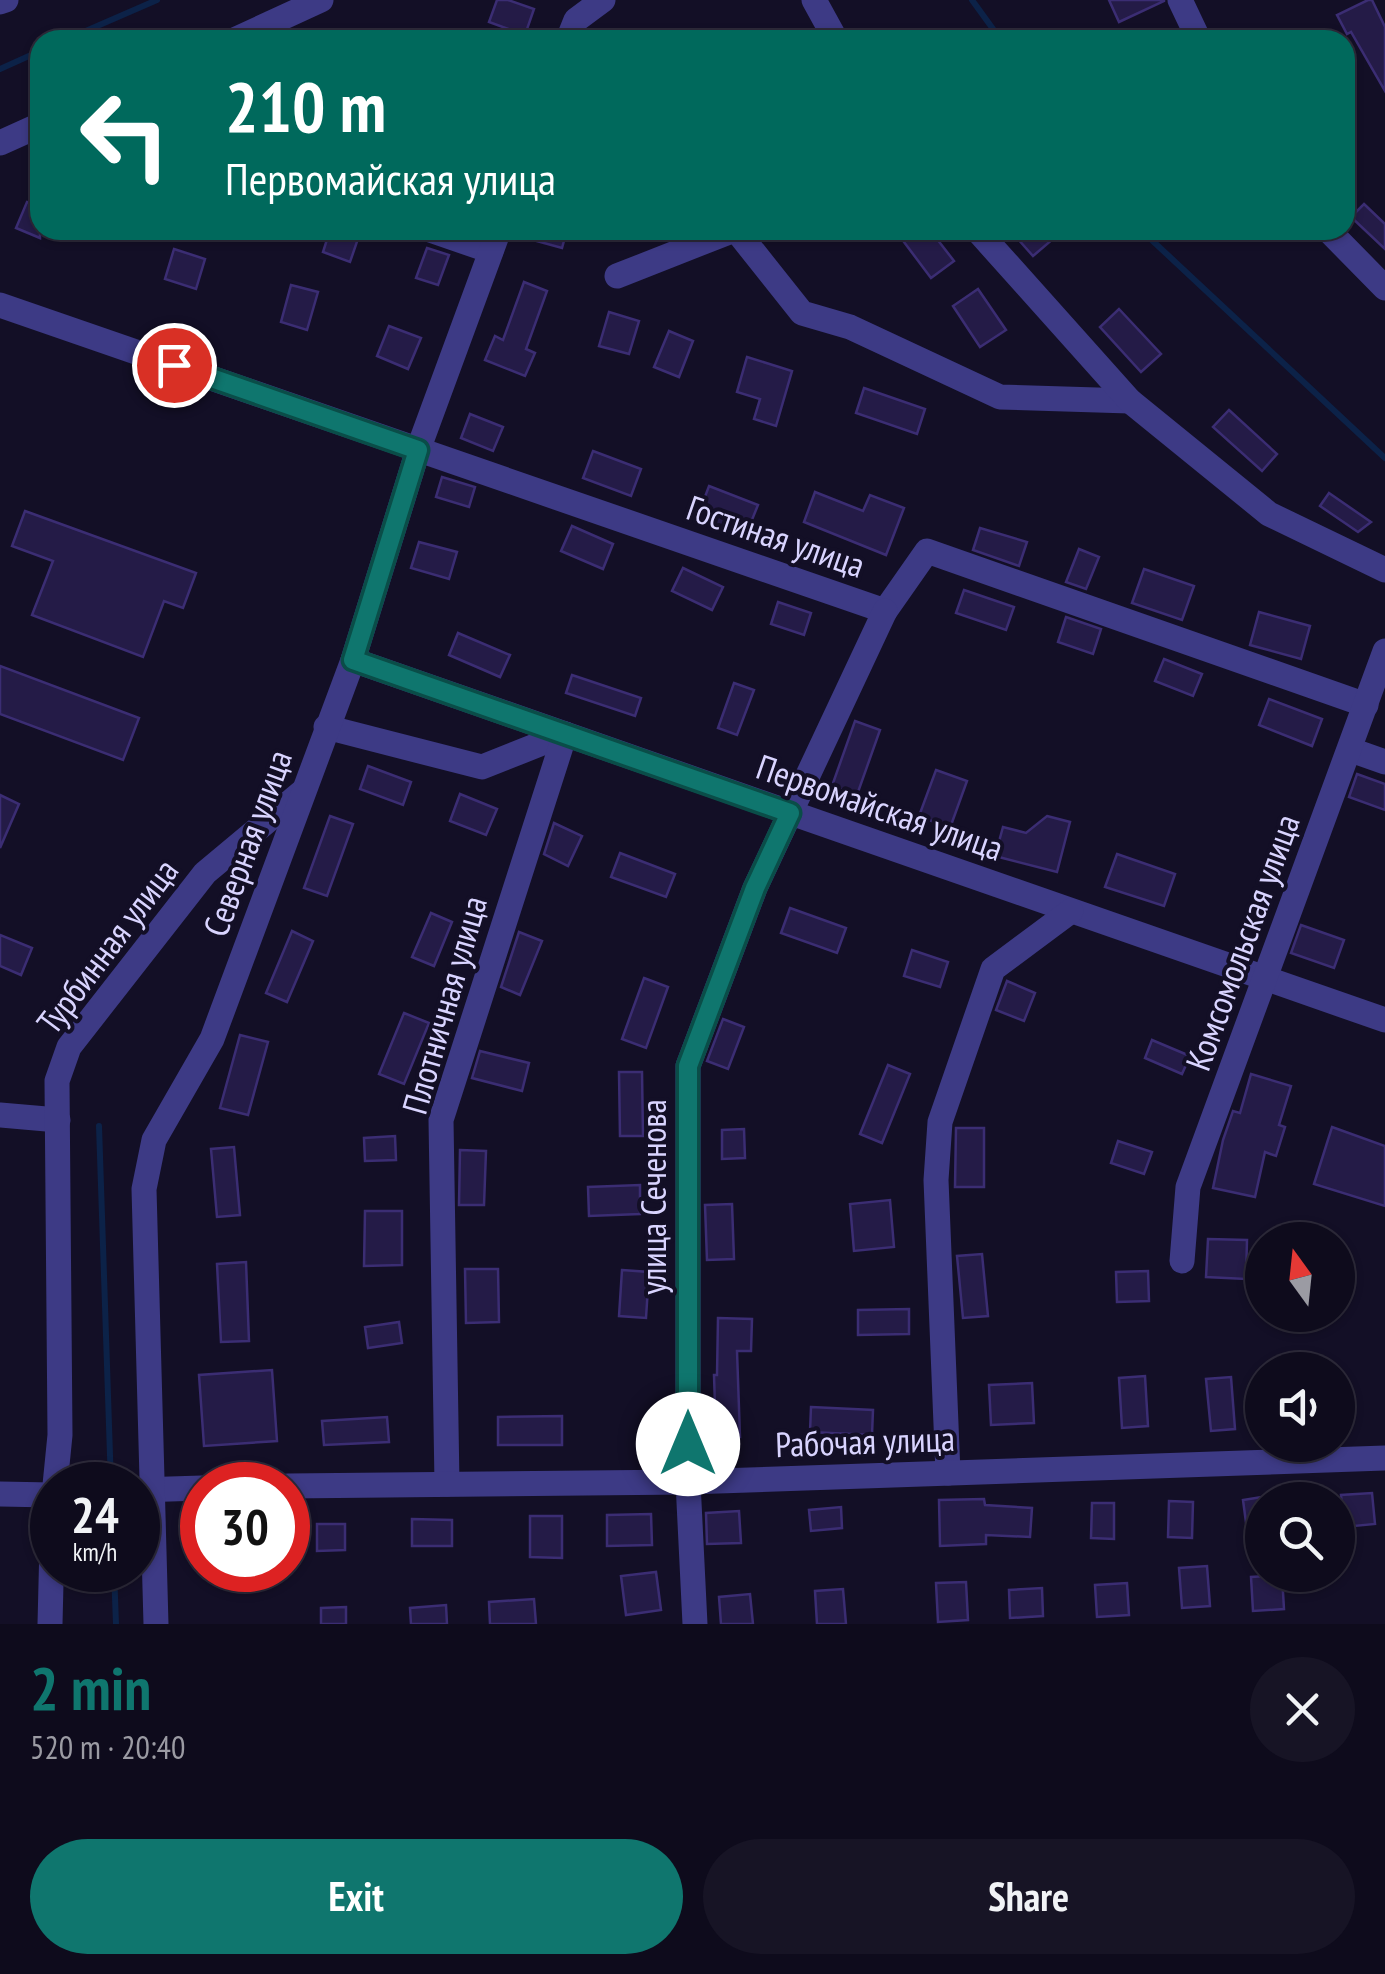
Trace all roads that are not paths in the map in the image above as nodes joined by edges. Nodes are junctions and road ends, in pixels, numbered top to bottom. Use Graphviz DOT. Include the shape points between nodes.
graph roads {
  1 [pos="321,0"];
  2 [pos="603,0"];
  3 [pos="814,0"];
  4 [pos="1180,0"];
  5 [pos="256,30"];
  6 [pos="572,30"];
  7 [pos="830,30"];
  8 [pos="1194,30"];
  9 [pos="30,130"];
  10 [pos="0,143"];
  11 [pos="495,240"];
  12 [pos="709,240"];
  13 [pos="743,240"];
  14 [pos="985,240"];
  15 [pos="1338,240"];
  16 [pos="617,276"];
  17 [pos="1385,288"];
  18 [pos="0,305"];
  19 [pos="1130,401"];
  20 [pos="418,450"];
  21 [pos="1385,570"];
  22 [pos="885,611"];
  23 [pos="1385,651"];
  24 [pos="353,660"];
  25 [pos="1366,705"];
  26 [pos="326,727"];
  27 [pos="565,734"];
  28 [pos="1351,750"];
  29 [pos="1385,762"];
  30 [pos="302,792"];
  31 [pos="790,813"];
  32 [pos="1071,910"];
  33 [pos="1266,979"];
  34 [pos="1385,1020"];
  35 [pos="0,1115"];
  36 [pos="58,1120"];
  37 [pos="1182,1262"];
  38 [pos="1385,1458"];
  39 [pos="57,1462"];
  40 [pos="145,1462"];
  41 [pos="948,1473"];
  42 [pos="688,1482"];
  43 [pos="446,1484"];
  44 [pos="310,1486"];
  45 [pos="0,1494"];
  46 [pos="30,1495"];
  47 [pos="51,1592"];
  48 [pos="153,1592"];
  49 [pos="50,1624"];
  50 [pos="156,1624"];
  51 [pos="695,1624"];
  1 -- 5 [label="street"];
  2 -- 6 [label="street"];
  3 -- 7 [label="street"];
  4 -- 8 [label="street"];
  9 -- 10 [label="street"];
  11 -- 20 [label="street, Северная улица"];
  12 -- 16 [label="street"];
  13 -- 19 [label="street" via="802,313 850,327 1000,397"];
  14 -- 19 [label="street"];
  15 -- 17 [label="street"];
  18 -- 20 [label="street, Гостиная улица"];
  19 -- 21 [label="street" via="1269,514"];
  20 -- 22 [label="street, Гостиная улица"];
  20 -- 24 [label="street, Северная улица"];
  22 -- 25 [label="street, Гостиная улица" via="926,550"];
  22 -- 31 [label="street, улица Сеченова"];
  23 -- 25 [label="street, Комсомольская улица"];
  24 -- 26 [label="street, Северная улица"];
  24 -- 27 [label="street, Первомайская улица"];
  25 -- 28 [label="street, Комсомольская улица"];
  26 -- 27 [label="street" via="482,767"];
  26 -- 30 [label="street, Северная улица"];
  27 -- 31 [label="street, Первомайская улица"];
  27 -- 43 [label="street, Плотничная улица" via="441,1120"];
  28 -- 29 [label="street"];
  28 -- 33 [label="street, Комсомольская улица"];
  30 -- 36 [label="street, Турбинная улица" via="205,873 69,1047 57,1082"];
  30 -- 40 [label="street, Северная улица" via="212,1040 154,1140 144,1189"];
  31 -- 32 [label="street, Первомайская улица"];
  31 -- 42 [label="street, улица Сеченова" via="688,1066"];
  32 -- 33 [label="street, Первомайская улица"];
  32 -- 41 [label="street" via="993,969 940,1122 936,1180"];
  33 -- 34 [label="street, Первомайская улица"];
  33 -- 37 [label="street, Комсомольская улица" via="1188,1187"];
  35 -- 36 [label="street"];
  36 -- 39 [label="street, Турбинная улица"];
  38 -- 41 [label="street, Рабочая улица"];
  41 -- 42 [label="street, Рабочая улица"];
  42 -- 43 [label="street, Рабочая улица"];
  42 -- 51 [label="street, улица Сеченова"];
  43 -- 44 [label="street, Рабочая улица"];
  45 -- 46 [label="street"];
  47 -- 49 [label="street"];
  48 -- 50 [label="street, Северная улица"];
}
